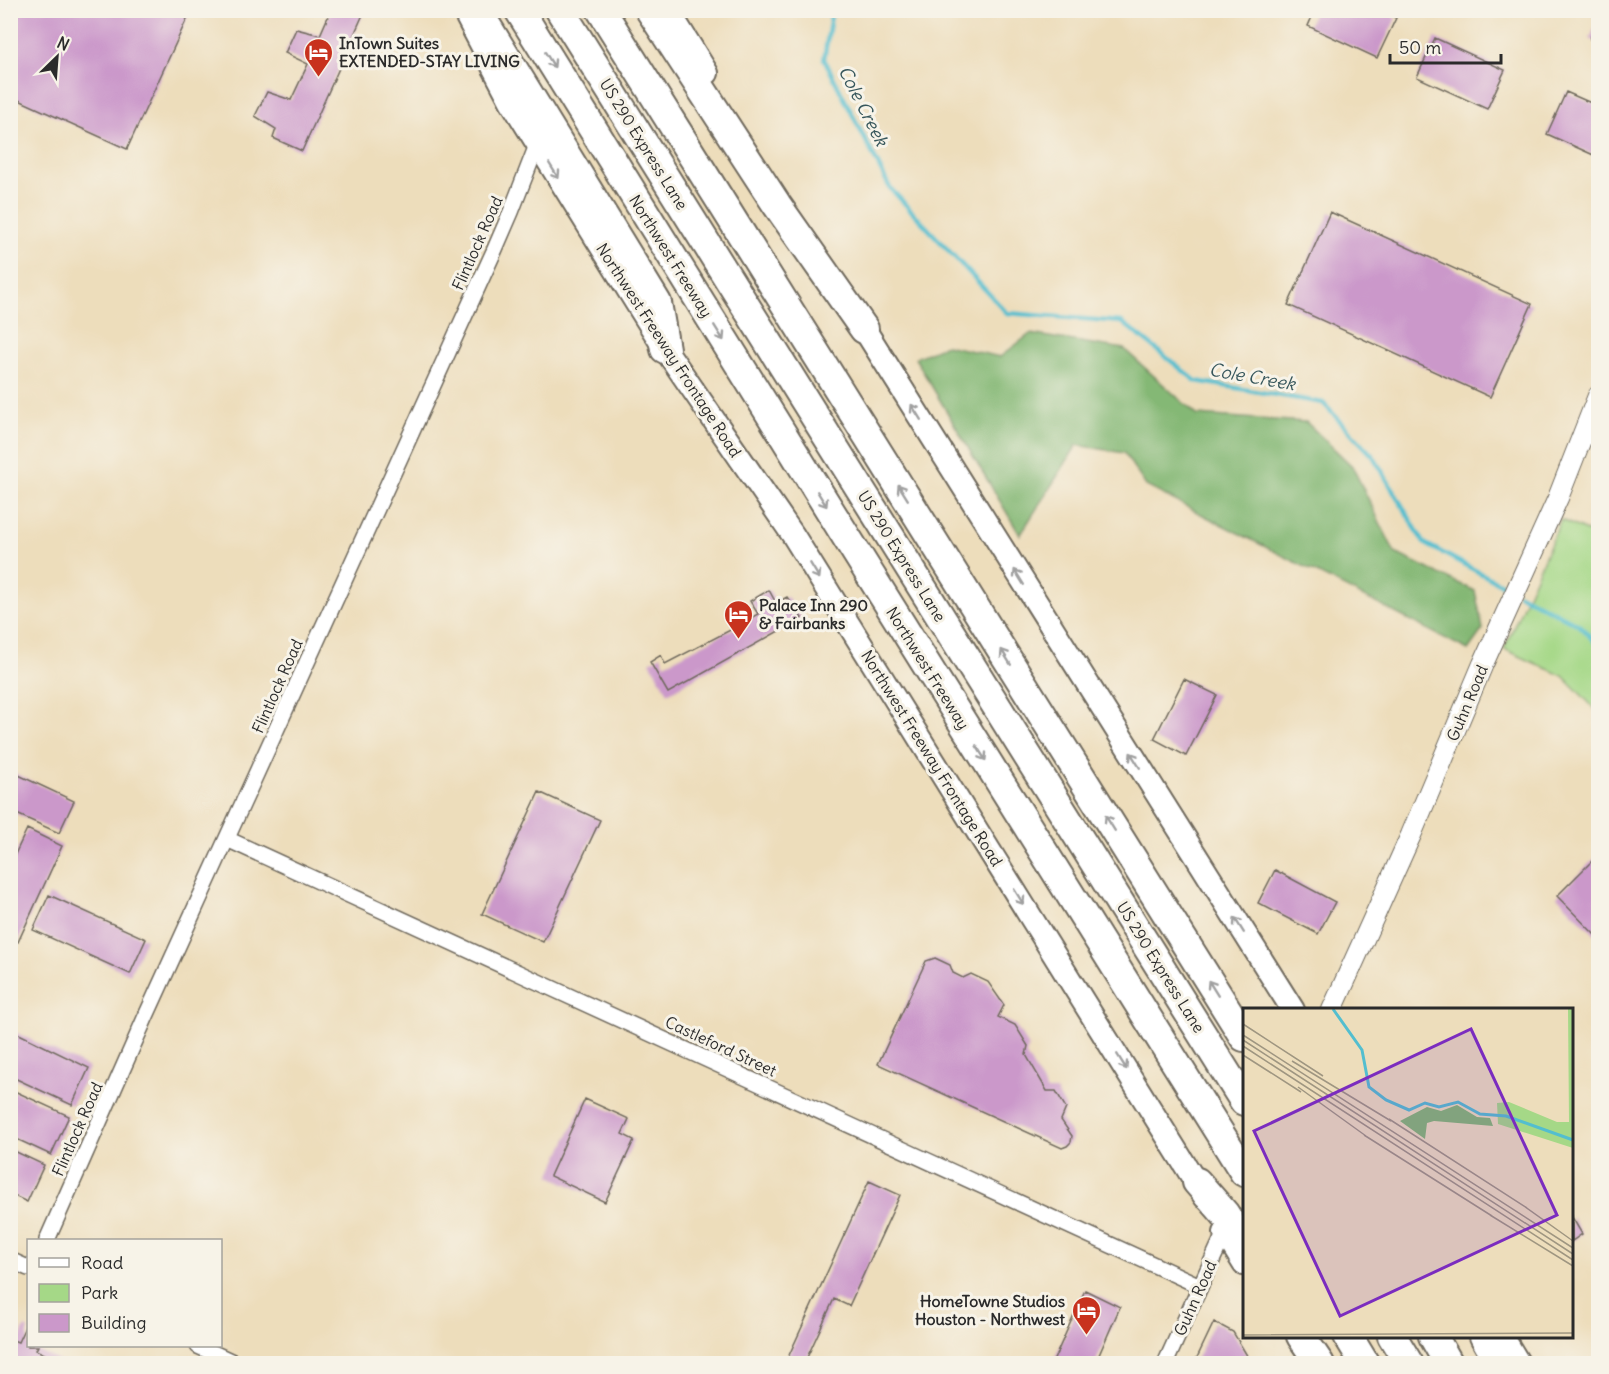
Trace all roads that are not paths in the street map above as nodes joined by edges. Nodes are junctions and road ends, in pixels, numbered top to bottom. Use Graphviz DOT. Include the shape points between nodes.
graph roads {
  1 [pos="463,10"];
  2 [pos="477,10"];
  3 [pos="519,10"];
  4 [pos="560,10"];
  5 [pos="601,10"];
  6 [pos="650,10"];
  7 [pos="668,10"];
  8 [pos="537,145"];
  9 [pos="864,329"];
  10 [pos="665,349"];
  11 [pos="1599,396"];
  12 [pos="227,839"];
  13 [pos="1292,1008"];
  14 [pos="1333,1008"];
  15 [pos="1243,1034"];
  16 [pos="1243,1098"];
  17 [pos="1243,1169"];
  18 [pos="1197,1182"];
  19 [pos="47,1239"];
  20 [pos="1235,1239"];
  21 [pos="1243,1259"];
  22 [pos="10,1260"];
  23 [pos="27,1268"];
  24 [pos="1200,1286"];
  25 [pos="1290,1338"];
  26 [pos="1302,1338"];
  27 [pos="1349,1338"];
  28 [pos="1393,1338"];
  29 [pos="1433,1338"];
  30 [pos="1485,1338"];
  31 [pos="1503,1338"];
  32 [pos="200,1347"];
  33 [pos="237,1364"];
  34 [pos="1165,1364"];
  35 [pos="1306,1364"];
  36 [pos="1320,1364"];
  37 [pos="1365,1364"];
  38 [pos="1409,1364"];
  39 [pos="1449,1364"];
  40 [pos="1500,1364"];
  41 [pos="1519,1364"];
  1 -- 8 [label="main road, Northwest Freeway Frontage Road"];
  2 -- 10 [label="highway" via="657,303"];
  3 -- 17 [label="highway, Northwest Freeway, one-way"];
  4 -- 16 [label="highway, US 290 Express Lane"];
  15 -- 5 [label="highway, one-way"];
  6 -- 9 [label="highway" via="777,205"];
  7 -- 9 [label="main road"];
  8 -- 10 [label="main road, Northwest Freeway Frontage Road, one-way"];
  8 -- 12 [label="street, Flintlock Road" via="511,212"];
  13 -- 9 [label="main road, one-way"];
  10 -- 18 [label="main road, Northwest Freeway Frontage Road, one-way" via="793,535"];
  11 -- 14 [label="street, Guhn Road" via="1558,498"];
  12 -- 19 [label="street, Flintlock Road"];
  12 -- 24 [label="street, Castleford Street"];
  18 -- 20 [label="highway" via="1225,1214"];
  20 -- 21 [label="main road"];
  20 -- 24 [label="street, Guhn Road"];
  22 -- 23 [label="street"];
  24 -- 34 [label="street, Guhn Road"];
  25 -- 35 [label="main road"];
  26 -- 36 [label="highway"];
  27 -- 37 [label="highway"];
  28 -- 38 [label="highway"];
  29 -- 39 [label="highway"];
  30 -- 40 [label="highway"];
  31 -- 41 [label="main road"];
  32 -- 33 [label="street"];
}
